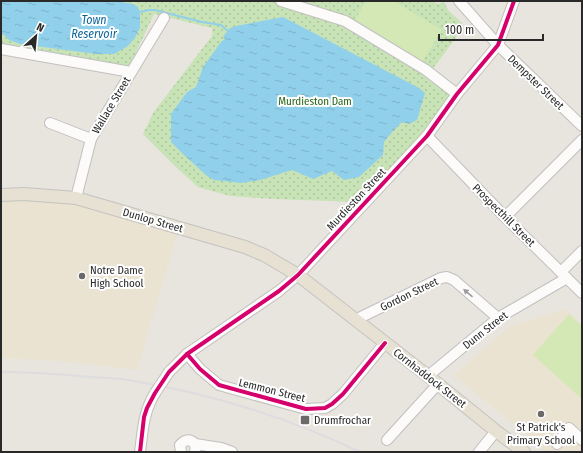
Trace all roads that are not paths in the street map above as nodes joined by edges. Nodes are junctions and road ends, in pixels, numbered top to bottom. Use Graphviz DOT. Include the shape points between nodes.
graph roads {
  1 [pos="281,1"];
  2 [pos="459,1"];
  3 [pos="514,1"];
  4 [pos="164,18"];
  5 [pos="498,45"];
  6 [pos="1,49"];
  7 [pos="131,72"];
  8 [pos="457,94"];
  9 [pos="50,123"];
  10 [pos="582,126"];
  11 [pos="427,136"];
  12 [pos="91,139"];
  13 [pos="582,140"];
  14 [pos="1,195"];
  15 [pos="76,198"];
  16 [pos="505,217"];
  17 [pos="582,251"];
  18 [pos="298,275"];
  19 [pos="564,275"];
  20 [pos="582,293"];
  21 [pos="498,318"];
  22 [pos="355,320"];
  23 [pos="384,343"];
  24 [pos="187,354"];
  25 [pos="428,376"];
  26 [pos="438,384"];
  27 [pos="496,431"];
  28 [pos="387,440"];
  29 [pos="582,440"];
  30 [pos="557,444"];
  31 [pos="195,448"];
  32 [pos="140,452"];
  33 [pos="181,452"];
  34 [pos="232,452"];
  35 [pos="480,452"];
  36 [pos="524,452"];
  1 -- 8 [label="street" via="344,21 426,70"];
  2 -- 5 [label="street, Dempster Street"];
  3 -- 5 [label="street, Murdieston Street"];
  4 -- 7 [label="street, Wallace Street"];
  5 -- 8 [label="street, Murdieston Street"];
  5 -- 10 [label="street, Dempster Street"];
  6 -- 7 [label="street"];
  7 -- 12 [label="street, Wallace Street"];
  8 -- 11 [label="street, Murdieston Street"];
  9 -- 12 [label="street"];
  11 -- 16 [label="street, Prospecthill Street"];
  11 -- 18 [label="street, Murdieston Street"];
  12 -- 15 [label="street, Wallace Street"];
  13 -- 16 [label="street"];
  14 -- 15 [label="main road, Dunlop Street"];
  15 -- 18 [label="main road, Dunlop Street" via="245,247"];
  16 -- 19 [label="street, Prospecthill Street"];
  17 -- 19 [label="street, Dunn Street"];
  18 -- 22 [label="main road, Cornhaddock Street"];
  18 -- 24 [label="street, Murdieston Street" via="279,291"];
  19 -- 20 [label="street, Prospecthill Street"];
  19 -- 21 [label="street, Dunn Street"];
  21 -- 22 [label="street, Gordon Street, one-way" via="454,280 447,277"];
  21 -- 25 [label="street, Dunn Street"];
  22 -- 23 [label="main road, Cornhaddock Street"];
  23 -- 24 [label="street, Lemmon Street" via="343,394 324,408 306,409 218,385"];
  23 -- 25 [label="main road, Cornhaddock Street"];
  24 -- 32 [label="street, Murdieston Street, bridge" via="169,372 147,408"];
  25 -- 26 [label="main road, Cornhaddock Street"];
  26 -- 27 [label="main road, Cornhaddock Street"];
  26 -- 28 [label="street"];
  27 -- 35 [label="street"];
  27 -- 36 [label="main road, Cornhaddock Street"];
  29 -- 30 [label="street" via="570,428"];
  31 -- 33 [label="street" via="190,440 183,442"];
  31 -- 34 [label="street" via="221,448"];
}
